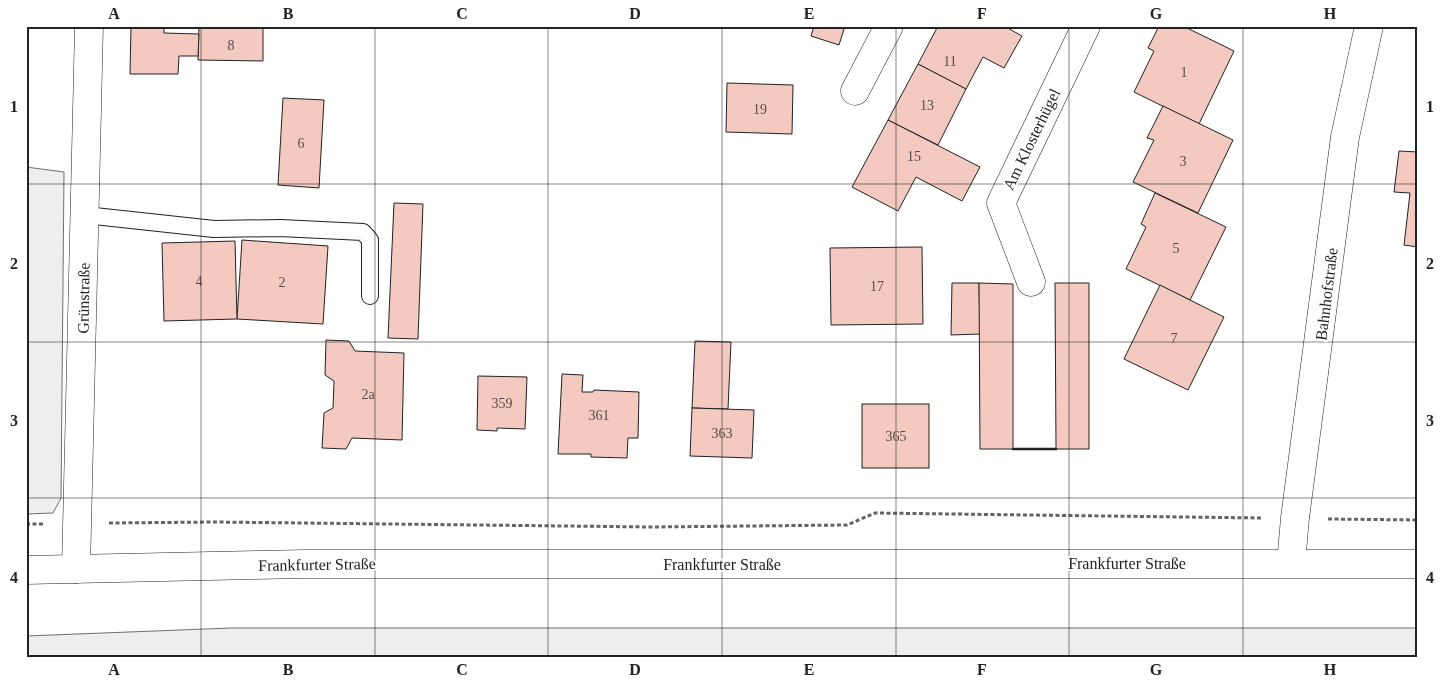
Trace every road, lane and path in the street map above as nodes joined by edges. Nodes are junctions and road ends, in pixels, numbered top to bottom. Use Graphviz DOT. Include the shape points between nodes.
graph roads {
  1 [pos="89,26"];
  2 [pos="889,26"];
  3 [pos="1086,26"];
  4 [pos="1369,26"];
  5 [pos="855,91"];
  6 [pos="85,215"];
  7 [pos="1031,282"];
  8 [pos="370,296"];
  9 [pos="1295,518"];
  10 [pos="1418,520"];
  11 [pos="77,523"];
  12 [pos="26,524"];
  13 [pos="1291,563"];
  14 [pos="1418,564"];
  15 [pos="76,569"];
  16 [pos="26,570"];
  1 -- 6 [label="street, Grünstraße"];
  2 -- 5 [label="street"];
  3 -- 7 [label="street, Am Klosterhügel" via="1001,203"];
  4 -- 9 [label="street, Bahnhofstraße" via="1346,137"];
  6 -- 8 [label="lane" via="214,229 363,232 370,240"];
  6 -- 11 [label="street, Grünstraße"];
  9 -- 10 [label="path"];
  9 -- 11 [label="path" via="875,513 847,525 652,527"];
  9 -- 13 [label="street, Bahnhofstraße"];
  11 -- 12 [label="path"];
  11 -- 15 [label="street, Grünstraße"];
  13 -- 14 [label="street, Frankfurter Straße"];
  13 -- 15 [label="street, Frankfurter Straße" via="306,564"];
  15 -- 16 [label="street, Frankfurter Straße"];
}
